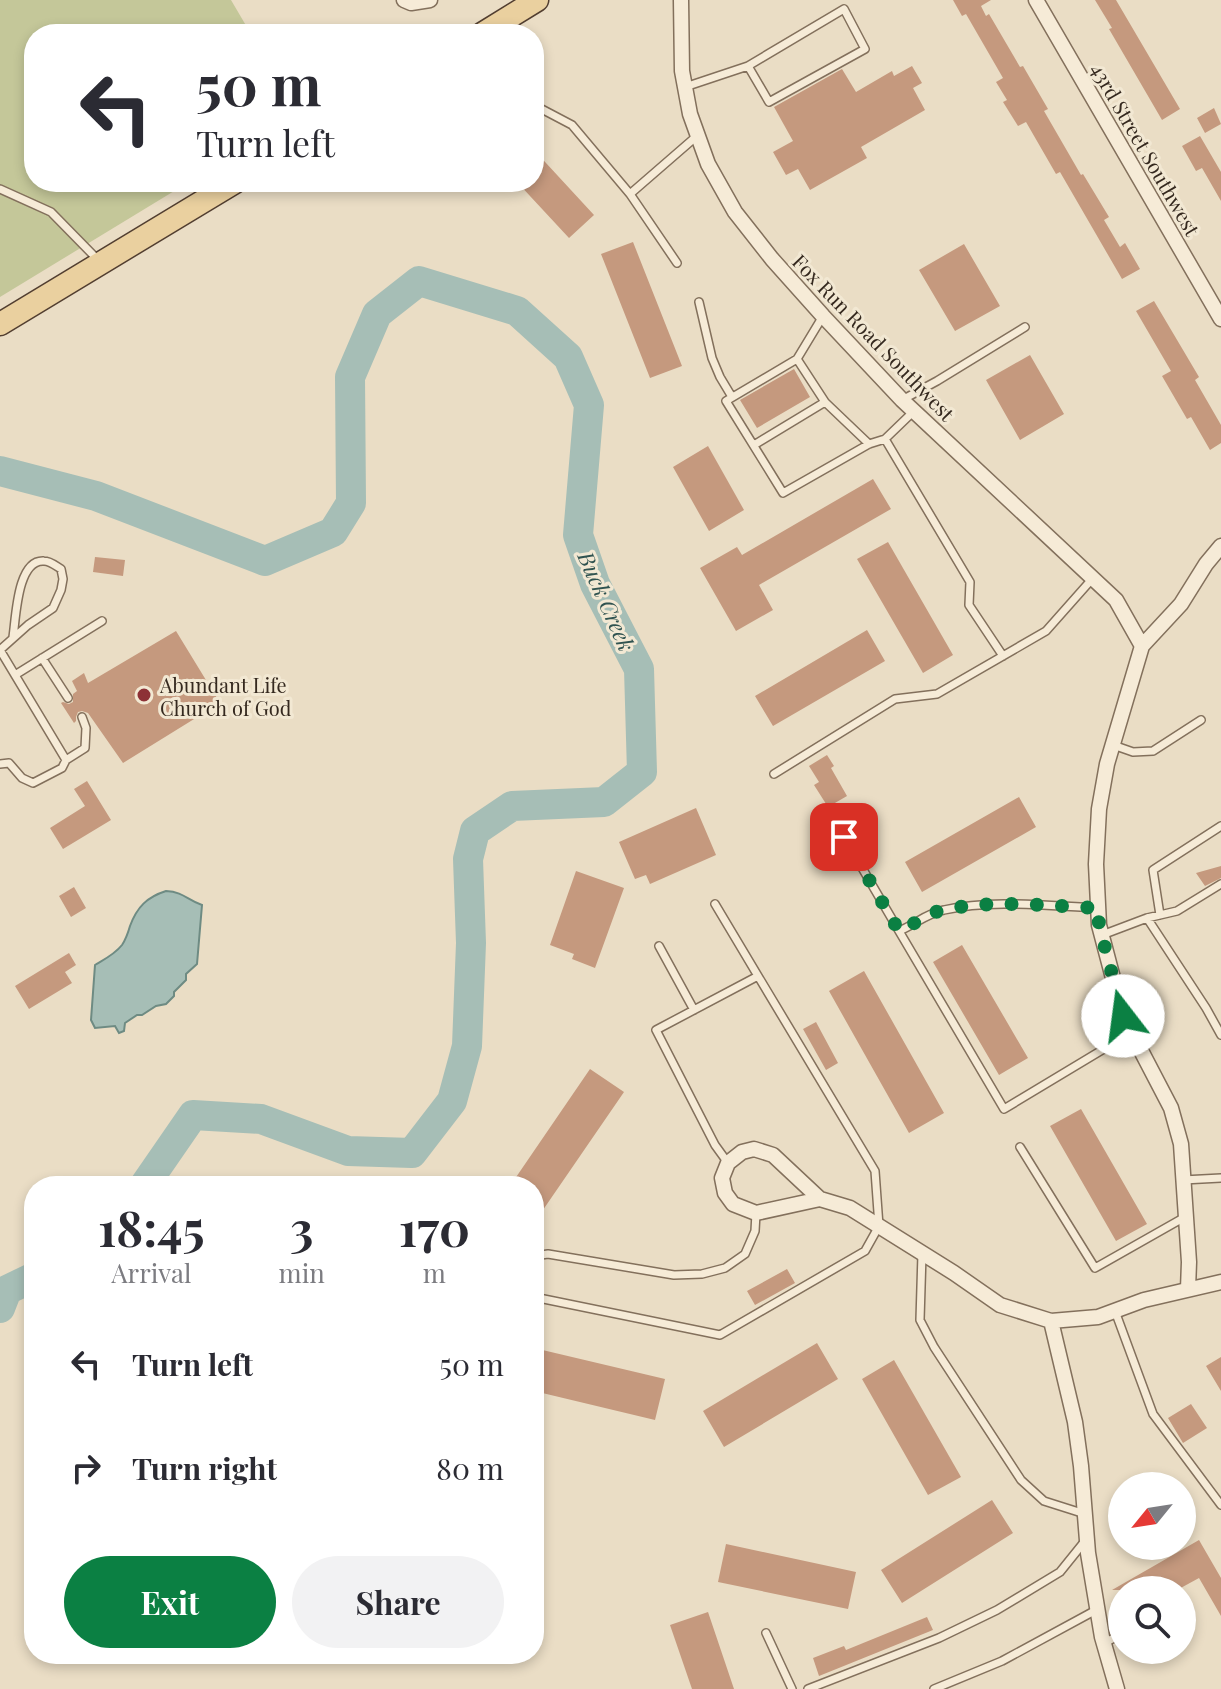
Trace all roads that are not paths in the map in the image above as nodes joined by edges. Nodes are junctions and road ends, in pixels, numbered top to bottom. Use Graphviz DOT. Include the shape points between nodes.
graph roads {
  1 [pos="404,0"];
  2 [pos="430,0"];
  3 [pos="537,0"];
  4 [pos="681,0"];
  5 [pos="1036,0"];
  6 [pos="498,24"];
  7 [pos="748,66"];
  8 [pos="685,87"];
  9 [pos="544,110"];
  10 [pos="698,135"];
  11 [pos="0,189"];
  12 [pos="218,192"];
  13 [pos="630,194"];
  14 [pos="100,263"];
  15 [pos="677,263"];
  16 [pos="699,302"];
  17 [pos="823,316"];
  18 [pos="1221,319"];
  19 [pos="0,324"];
  20 [pos="1025,327"];
  21 [pos="797,359"];
  22 [pos="732,397"];
  23 [pos="902,400"];
  24 [pos="825,402"];
  25 [pos="914,410"];
  26 [pos="885,439"];
  27 [pos="869,444"];
  28 [pos="754,445"];
  29 [pos="1221,546"];
  30 [pos="1093,578"];
  31 [pos="102,621"];
  32 [pos="13,637"];
  33 [pos="1142,646"];
  34 [pos="0,650"];
  35 [pos="1003,656"];
  36 [pos="42,658"];
  37 [pos="15,675"];
  38 [pos="68,698"];
  39 [pos="82,717"];
  40 [pos="1201,720"];
  41 [pos="1113,745"];
  42 [pos="66,760"];
  43 [pos="0,764"];
  44 [pos="774,774"];
  45 [pos="1221,826"];
  46 [pos="844,837"];
  47 [pos="1221,884"];
  48 [pos="715,904"];
  49 [pos="1098,908"];
  50 [pos="1160,915"];
  51 [pos="1147,918"];
  52 [pos="899,931"];
  53 [pos="1102,935"];
  54 [pos="659,946"];
  55 [pos="758,976"];
  56 [pos="694,1010"];
  57 [pos="1132,1032"];
  58 [pos="1221,1035"];
  59 [pos="1020,1147"];
  60 [pos="728,1163"];
  61 [pos="1221,1178"];
  62 [pos="1183,1180"];
  63 [pos="820,1199"];
  64 [pos="756,1213"];
  65 [pos="1185,1217"];
  66 [pos="879,1226"];
  67 [pos="922,1253"];
  68 [pos="544,1255"];
  69 [pos="1221,1282"];
  70 [pos="1188,1289"];
  71 [pos="544,1299"];
  72 [pos="1115,1311"];
  73 [pos="1051,1321"];
  74 [pos="1221,1505"];
  75 [pos="1085,1514"];
  76 [pos="1087,1539"];
  77 [pos="1098,1609"];
  78 [pos="766,1633"];
  79 [pos="1108,1641"];
  80 [pos="1104,1643"];
  81 [pos="792,1689"];
  82 [pos="808,1689"];
  83 [pos="934,1689"];
  84 [pos="1117,1689"];
  1 -- 2 [label="street"];
  3 -- 6 [label="main road"];
  4 -- 8 [label="street, Fox Run Road Southwest"];
  5 -- 18 [label="street, 43rd Street Southwest"];
  7 -- 7 [label="lane" via="844,9 865,49 769,102"];
  7 -- 8 [label="lane"];
  8 -- 10 [label="street, Fox Run Road Southwest"];
  9 -- 13 [label="lane" via="572,125"];
  10 -- 13 [label="lane"];
  10 -- 17 [label="street, Fox Run Road Southwest" via="735,212"];
  11 -- 14 [label="lane" via="51,212"];
  12 -- 14 [label="main road"];
  13 -- 15 [label="lane"];
  14 -- 19 [label="main road"];
  16 -- 22 [label="lane" via="712,358"];
  17 -- 21 [label="lane"];
  17 -- 23 [label="street, Fox Run Road Southwest"];
  20 -- 23 [label="lane"];
  21 -- 22 [label="lane"];
  21 -- 24 [label="lane"];
  22 -- 28 [label="lane" via="726,401"];
  23 -- 25 [label="street, Fox Run Road Southwest"];
  24 -- 27 [label="lane"];
  24 -- 28 [label="lane"];
  25 -- 26 [label="lane"];
  25 -- 30 [label="street, Fox Run Road Southwest"];
  26 -- 27 [label="lane"];
  26 -- 35 [label="lane" via="970,582 969,605"];
  27 -- 28 [label="lane" via="783,493"];
  29 -- 33 [label="street" via="1181,604"];
  30 -- 33 [label="street, Fox Run Road Southwest" via="1116,600"];
  30 -- 35 [label="lane" via="1046,631"];
  31 -- 36 [label="lane"];
  32 -- 32 [label="lane" via="53,608 61,590 61,569 47,560 28,567 23,578"];
  32 -- 34 [label="lane"];
  33 -- 41 [label="street"];
  34 -- 37 [label="lane"];
  35 -- 44 [label="lane" via="937,694 895,699"];
  36 -- 37 [label="lane"];
  36 -- 38 [label="lane"];
  37 -- 42 [label="lane"];
  39 -- 42 [label="lane" via="85,748"];
  40 -- 41 [label="lane" via="1153,751"];
  41 -- 49 [label="street" via="1099,809"];
  42 -- 43 [label="lane" via="62,768 33,783 9,763"];
  45 -- 50 [label="lane" via="1153,870"];
  46 -- 52 [label="lane"];
  47 -- 50 [label="lane" via="1177,911"];
  48 -- 55 [label="lane"];
  49 -- 52 [label="lane" via="969,906 942,910"];
  49 -- 53 [label="street"];
  50 -- 51 [label="lane"];
  51 -- 53 [label="lane"];
  51 -- 58 [label="lane"];
  52 -- 57 [label="lane" via="1004,1109"];
  53 -- 57 [label="street"];
  54 -- 56 [label="lane"];
  55 -- 56 [label="lane"];
  55 -- 66 [label="lane" via="875,1171"];
  56 -- 60 [label="lane" via="656,1030"];
  57 -- 62 [label="street" via="1171,1108"];
  59 -- 65 [label="lane" via="1095,1268"];
  60 -- 63 [label="street" via="754,1149 773,1155"];
  60 -- 64 [label="street" via="722,1178 725,1193 733,1204"];
  61 -- 62 [label="lane"];
  62 -- 65 [label="street"];
  63 -- 64 [label="street"];
  63 -- 66 [label="street" via="850,1208"];
  64 -- 68 [label="lane" via="745,1254 725,1268 702,1274 674,1275"];
  65 -- 70 [label="street"];
  66 -- 67 [label="street"];
  66 -- 71 [label="lane" via="865,1251 720,1335"];
  67 -- 73 [label="street" via="1000,1305"];
  67 -- 75 [label="lane" via="920,1320 934,1347 1021,1480 1044,1501"];
  69 -- 70 [label="street"];
  70 -- 72 [label="street"];
  72 -- 73 [label="street"];
  72 -- 74 [label="lane" via="1153,1414"];
  73 -- 75 [label="street" via="1075,1422"];
  75 -- 76 [label="street"];
  76 -- 77 [label="street"];
  76 -- 82 [label="lane" via="1060,1572 997,1610"];
  77 -- 80 [label="street"];
  77 -- 83 [label="lane" via="1002,1661"];
  78 -- 81 [label="lane"];
  79 -- 80 [label="lane"];
  80 -- 84 [label="street"];
}
